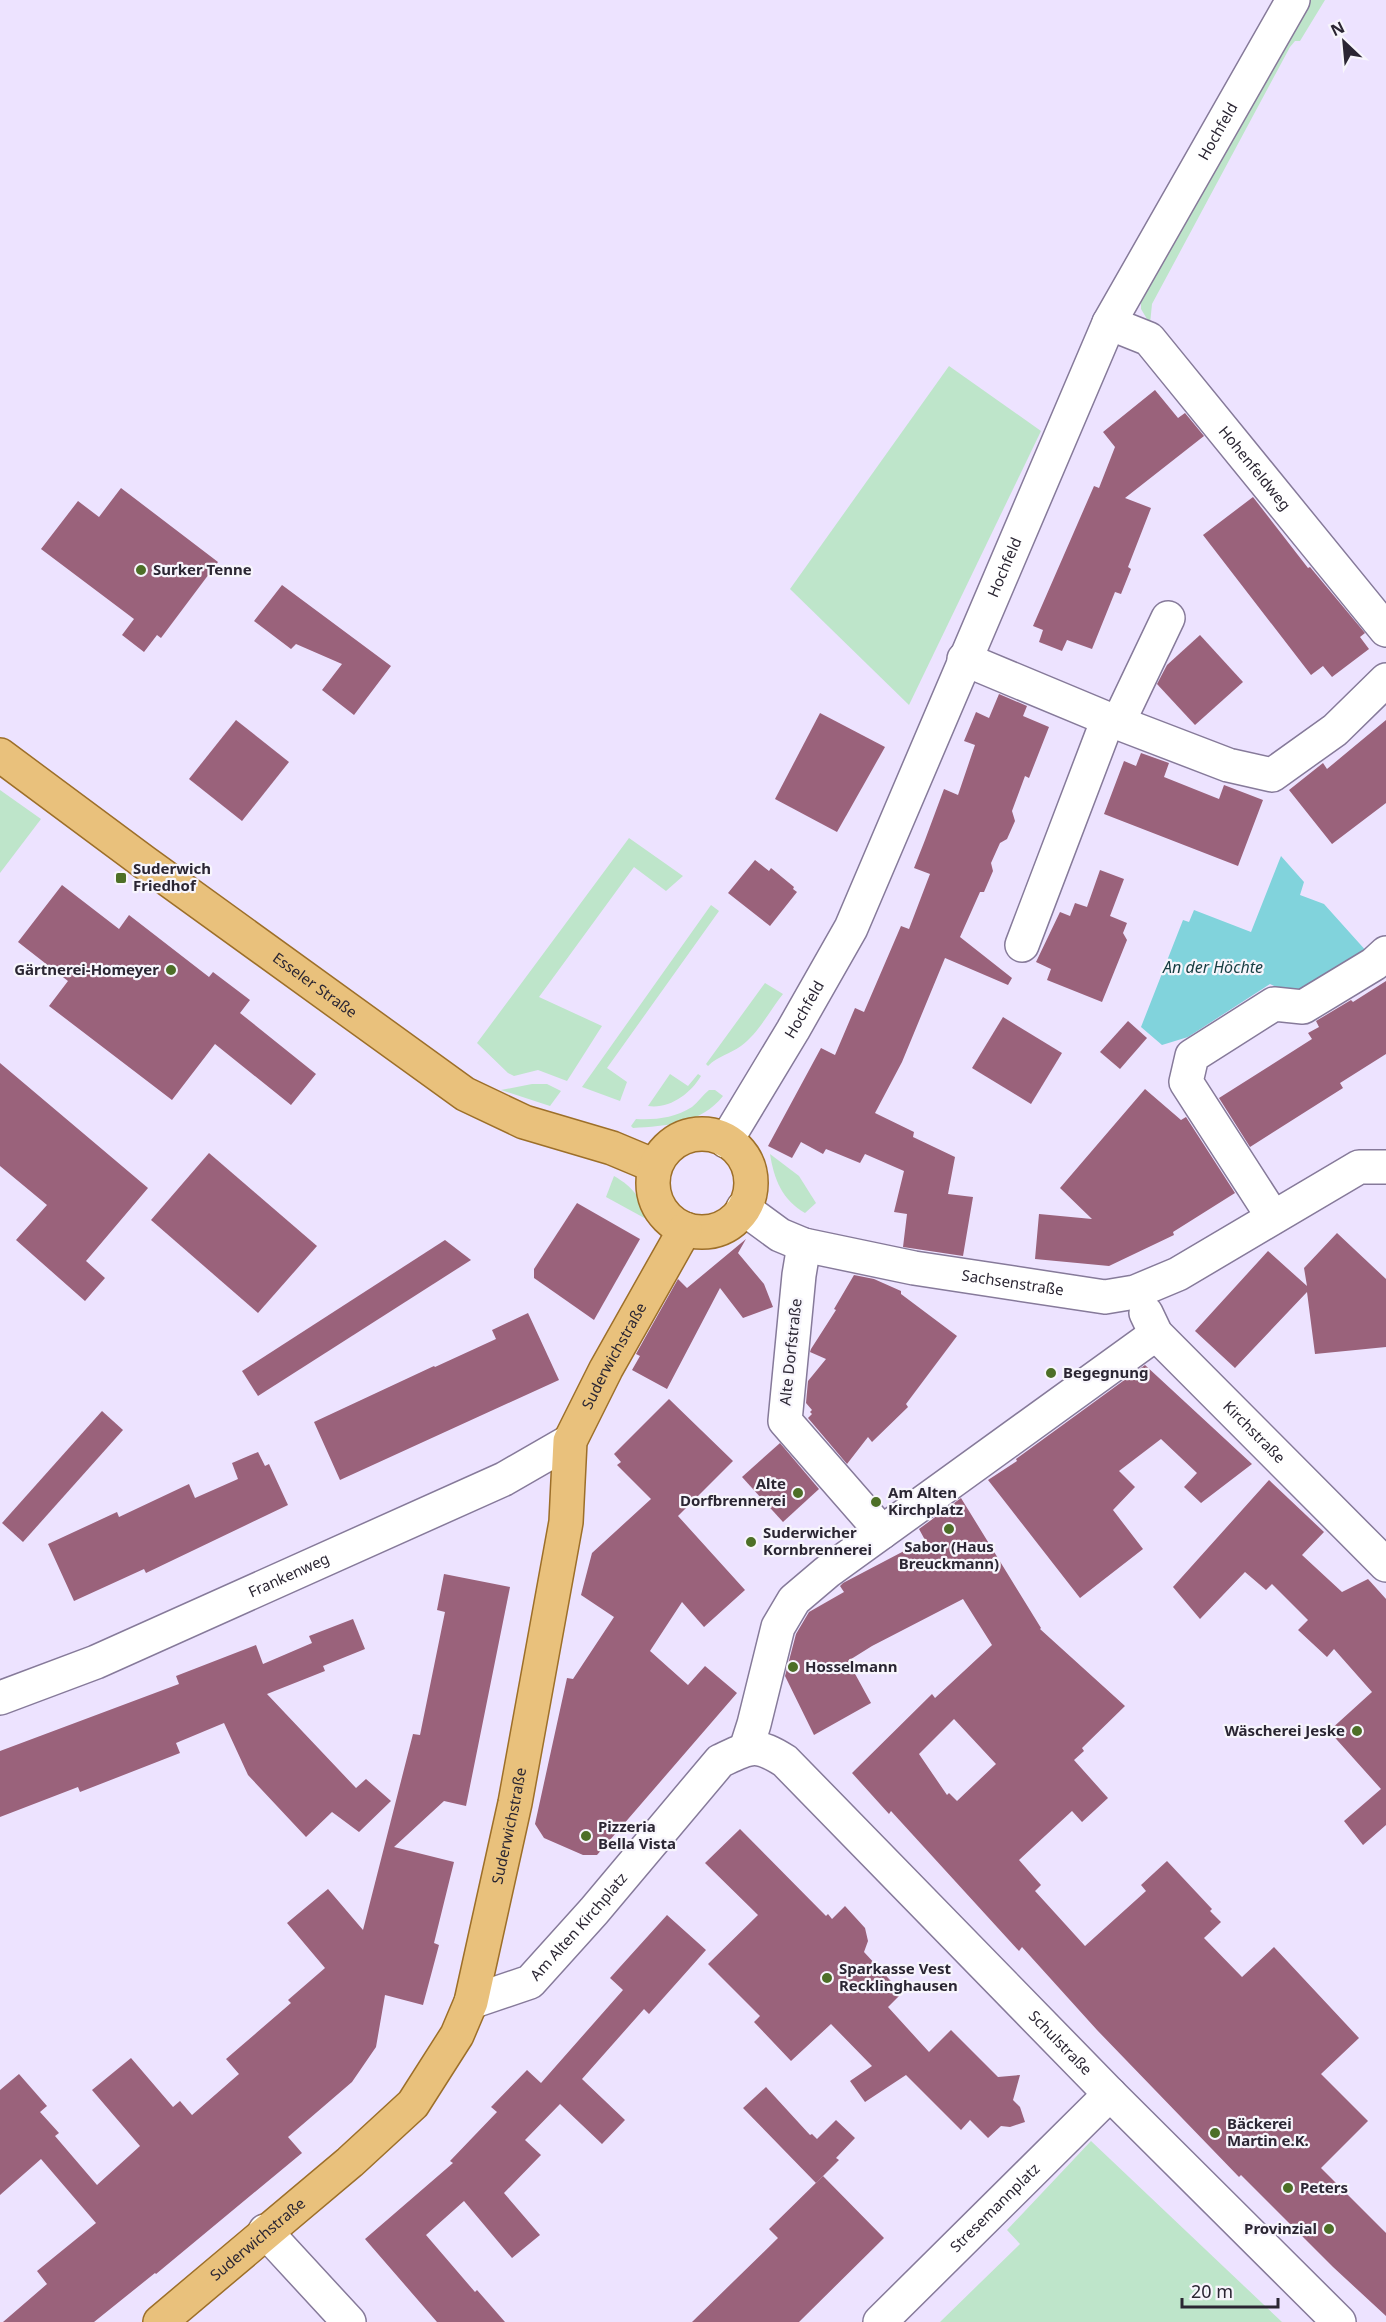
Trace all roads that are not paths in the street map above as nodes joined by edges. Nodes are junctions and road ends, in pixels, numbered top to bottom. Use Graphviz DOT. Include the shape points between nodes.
graph roads {
  1 [pos="1293,0"];
  2 [pos="1109,323"];
  3 [pos="1168,618"];
  4 [pos="1386,630"];
  5 [pos="964,659"];
  6 [pos="1386,680"];
  7 [pos="1113,721"];
  8 [pos="0,755"];
  9 [pos="1022,945"];
  10 [pos="1386,953"];
  11 [pos="726,1141"];
  12 [pos="655,1166"];
  13 [pos="1386,1167"];
  14 [pos="744,1208"];
  15 [pos="1273,1217"];
  16 [pos="685,1229"];
  17 [pos="804,1245"];
  18 [pos="1135,1292"];
  19 [pos="1155,1334"];
  20 [pos="570,1441"];
  21 [pos="882,1532"];
  22 [pos="1386,1565"];
  23 [pos="0,1698"];
  24 [pos="746,1749"];
  25 [pos="471,2002"];
  26 [pos="1110,2094"];
  27 [pos="265,2231"];
  28 [pos="160,2322"];
  29 [pos="350,2322"];
  30 [pos="880,2322"];
  31 [pos="1339,2322"];
  1 -- 2 [label="street, Hochfeld"];
  2 -- 4 [label="street, Hohenfeldweg" via="1149,339"];
  2 -- 5 [label="street, Hochfeld"];
  3 -- 7 [label="street"];
  5 -- 7 [label="street"];
  5 -- 11 [label="street, Hochfeld" via="851,928"];
  6 -- 7 [label="street" via="1335,730 1272,774 1228,765"];
  7 -- 9 [label="street"];
  8 -- 12 [label="main road, Esseler Straße" via="465,1094 524,1122 612,1148"];
  10 -- 15 [label="street" via="1303,1007 1274,1004 1192,1056 1186,1082"];
  11 -- 12 [label="main road" via="706,1135 685,1137 672,1144"];
  11 -- 14 [label="main road" via="744,1159 749,1171 749,1197"];
  12 -- 16 [label="main road" via="652,1185 657,1204 669,1219"];
  13 -- 15 [label="street, Sachsenstraße" via="1359,1167"];
  14 -- 16 [label="main road" via="735,1219 718,1228 698,1232"];
  14 -- 17 [label="street, Sachsenstraße" via="780,1234"];
  15 -- 18 [label="street, Sachsenstraße" via="1178,1274"];
  16 -- 20 [label="main road, Suderwichstraße"];
  17 -- 18 [label="street, Sachsenstraße" via="914,1268 1077,1294 1105,1297"];
  17 -- 21 [label="street, Alte Dorfstraße" via="785,1421"];
  18 -- 19 [label="street, Kirchstraße"];
  19 -- 21 [label="street"];
  19 -- 22 [label="street, Kirchstraße"];
  20 -- 23 [label="street, Frankenweg" via="493,1484 96,1662"];
  20 -- 25 [label="main road, Suderwichstraße" via="566,1522 515,1803"];
  21 -- 24 [label="street" via="794,1600 778,1628"];
  24 -- 25 [label="street, Am Alten Kirchplatz" via="720,1761 530,1982"];
  24 -- 26 [label="street, Schulstraße" via="765,1748 785,1761"];
  25 -- 27 [label="main road, Suderwichstraße" via="457,2035 412,2104 350,2162"];
  26 -- 30 [label="street, Stresemannplatz"];
  26 -- 31 [label="street, Schulstraße"];
  27 -- 28 [label="main road, Suderwichstraße"];
  27 -- 29 [label="street"];
}
